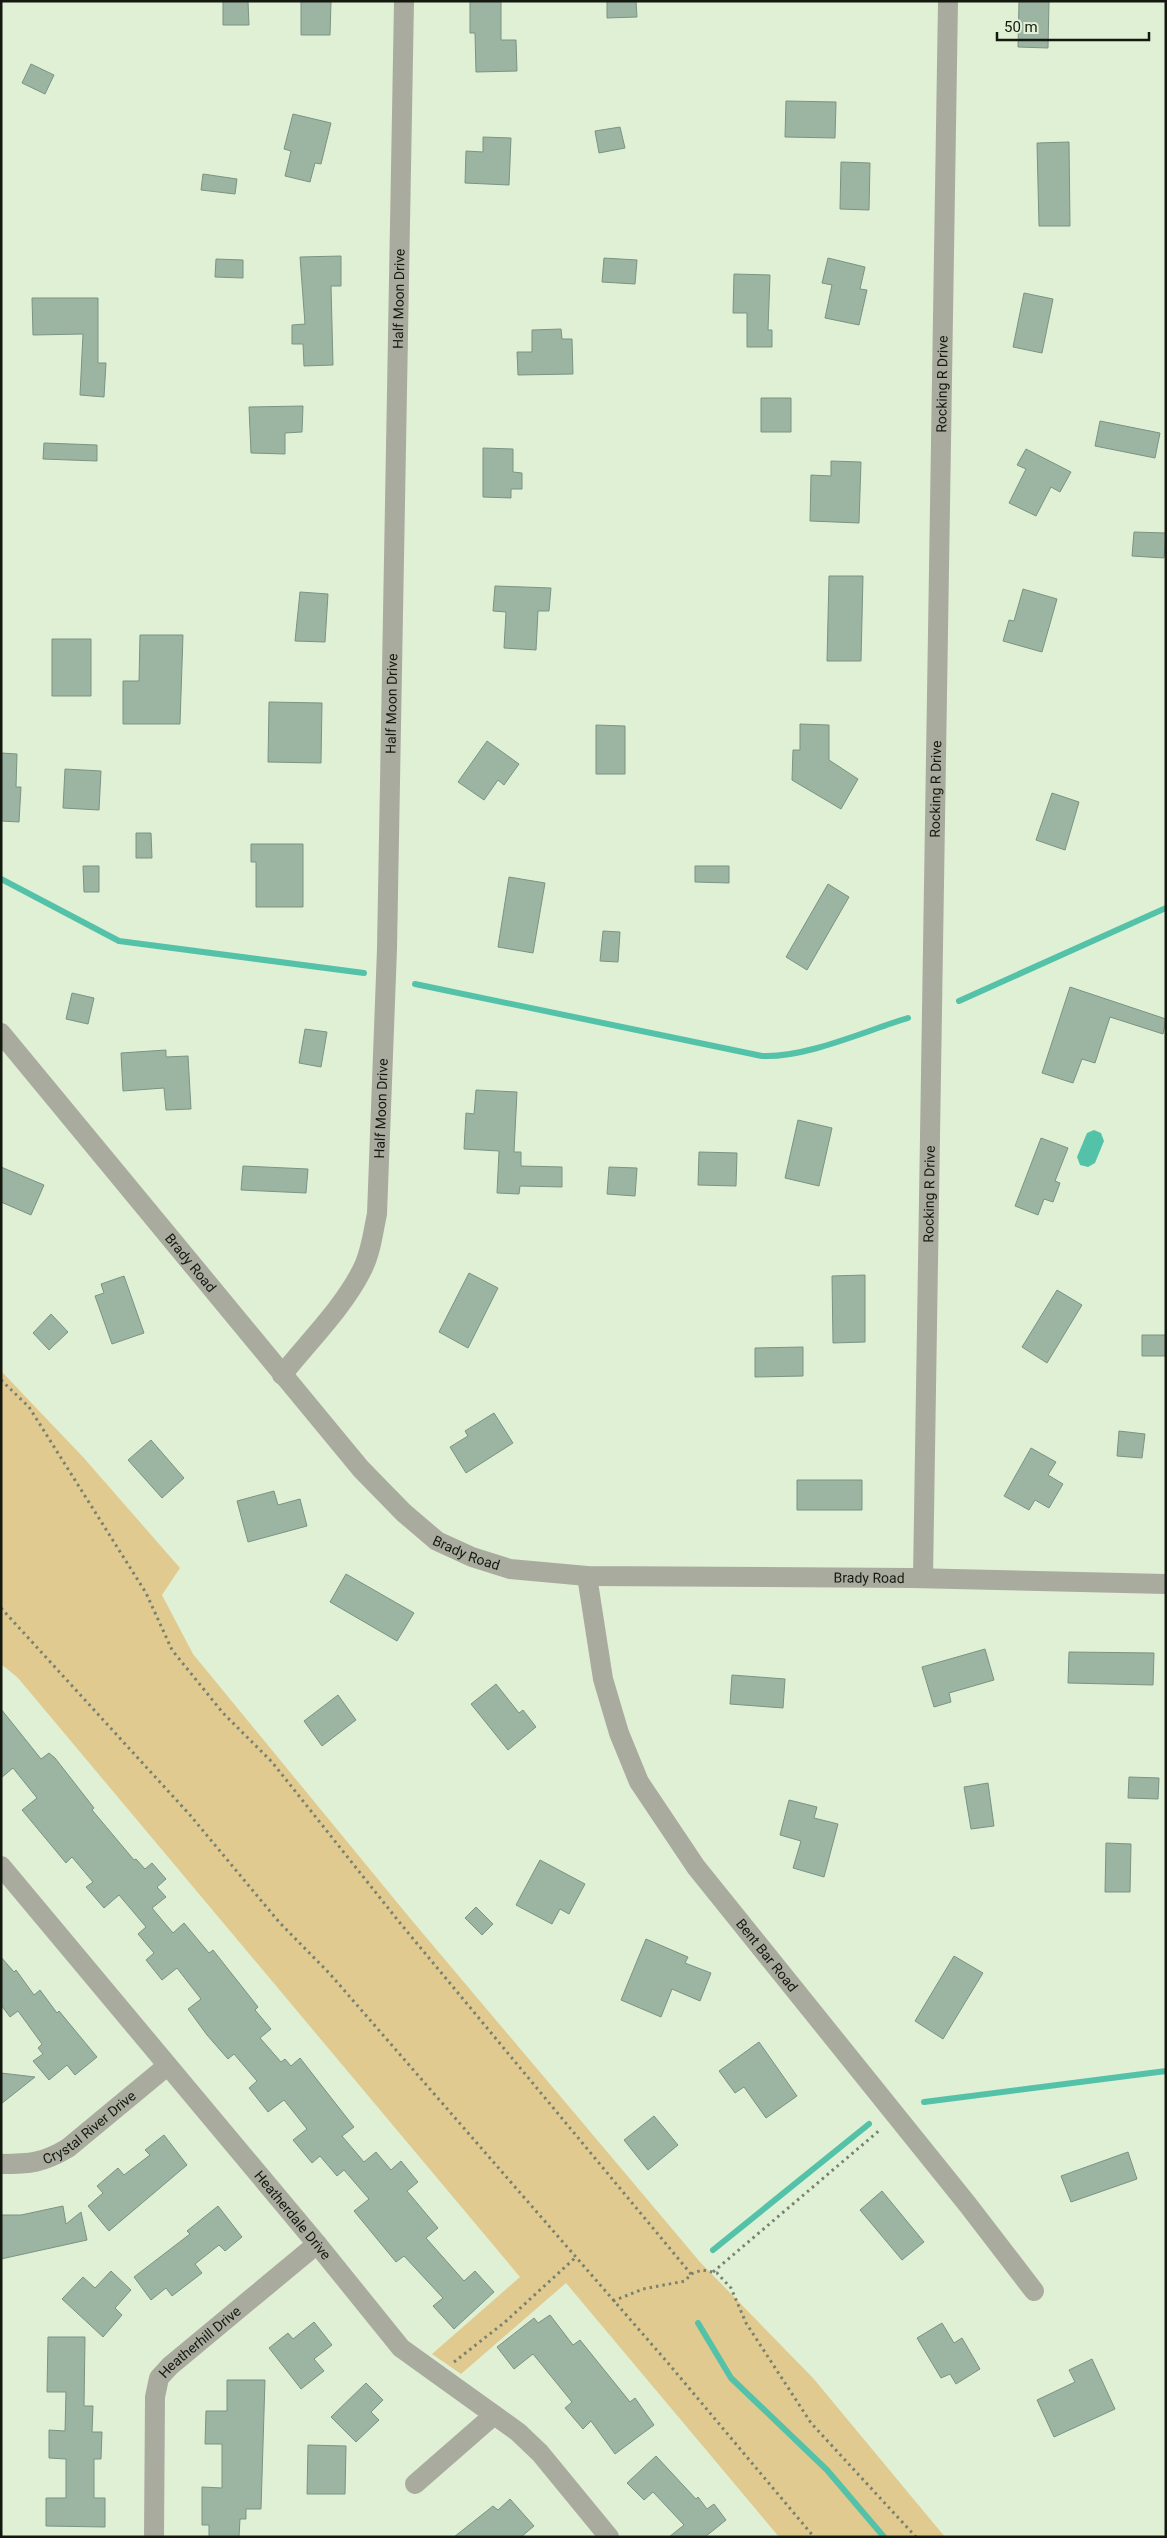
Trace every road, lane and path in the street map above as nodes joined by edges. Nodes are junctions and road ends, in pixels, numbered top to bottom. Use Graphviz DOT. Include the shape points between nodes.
graph roads {
  1 [pos="404,1"];
  2 [pos="948,1"];
  3 [pos="1,1033"];
  4 [pos="282,1375"];
  5 [pos="1,1380"];
  6 [pos="587,1576"];
  7 [pos="923,1578"];
  8 [pos="1166,1584"];
  9 [pos="1,1608"];
  10 [pos="1,1866"];
  11 [pos="167,2066"];
  12 [pos="897,2116"];
  13 [pos="1,2164"];
  14 [pos="317,2244"];
  15 [pos="576,2257"];
  16 [pos="712,2273"];
  17 [pos="691,2274"];
  18 [pos="1034,2291"];
  19 [pos="614,2301"];
  20 [pos="439,2377"];
  21 [pos="494,2415"];
  22 [pos="415,2484"];
  23 [pos="154,2537"];
  24 [pos="608,2537"];
  25 [pos="814,2537"];
  26 [pos="916,2537"];
  1 -- 4 [label="street, Half Moon Drive" via="388,941 377,1214 371,1244 349,1292"];
  2 -- 7 [label="street, Rocking R Drive"];
  3 -- 4 [label="street, Brady Road"];
  4 -- 6 [label="street, Brady Road" via="361,1469 437,1541 510,1569"];
  5 -- 17 [label="path" via="29,1407 146,1593 172,1650 223,1714 272,1762 400,1923"];
  6 -- 7 [label="street, Brady Road"];
  6 -- 12 [label="street, Bent Bar Road" via="603,1679 619,1733 639,1782 696,1867"];
  7 -- 8 [label="street, Brady Road"];
  9 -- 15 [label="path" via="190,1815 258,1898 330,1974"];
  10 -- 11 [label="street, Heatherdale Drive"];
  11 -- 13 [label="street, Crystal River Drive" via="68,2148 50,2159 32,2164"];
  11 -- 14 [label="street, Heatherdale Drive"];
  12 -- 16 [label="path"];
  12 -- 18 [label="street, Bent Bar Road"];
  14 -- 20 [label="street, Heatherdale Drive" via="401,2348"];
  14 -- 23 [label="street, Heatherhill Drive" via="182,2356 151,2374 155,2398"];
  15 -- 19 [label="path"];
  15 -- 20 [label="path"];
  16 -- 17 [label="path" via="702,2270"];
  16 -- 26 [label="path" via="717,2273 732,2288 746,2323 811,2423"];
  17 -- 19 [label="path" via="685,2281 643,2289"];
  19 -- 25 [label="path"];
  20 -- 21 [label="street, Heatherdale Drive"];
  21 -- 22 [label="street"];
  21 -- 24 [label="street, Heatherdale Drive" via="540,2453"];
}
